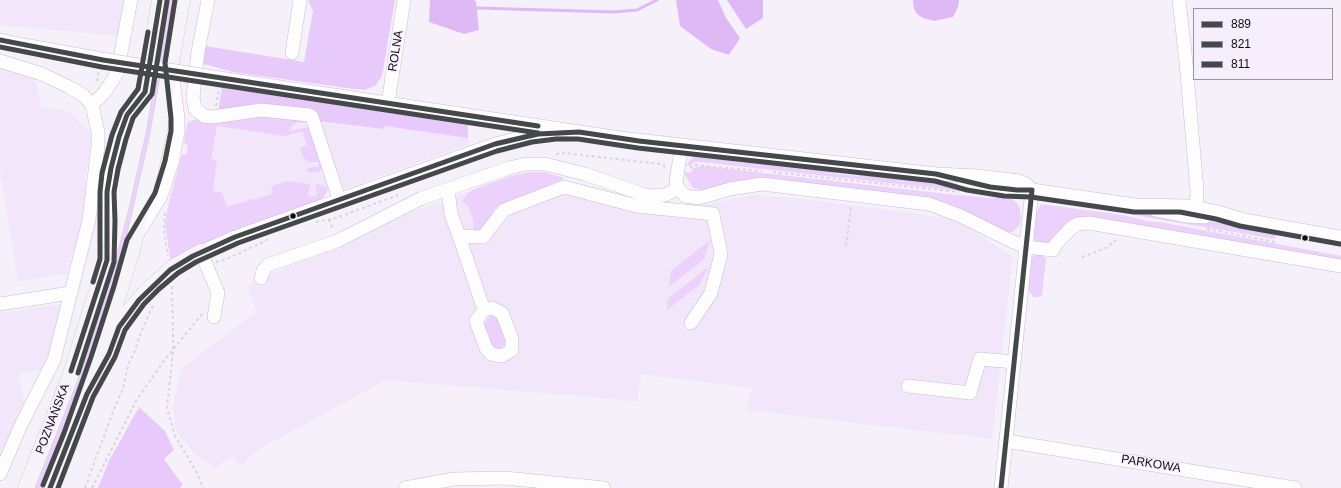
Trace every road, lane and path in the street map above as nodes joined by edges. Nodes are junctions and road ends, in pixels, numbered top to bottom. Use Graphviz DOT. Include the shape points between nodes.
graph roads {
  1 [pos="131,0"];
  2 [pos="160,0"];
  3 [pos="182,0"];
  4 [pos="208,0"];
  5 [pos="300,0"];
  6 [pos="404,0"];
  7 [pos="1179,0"];
  8 [pos="0,40"];
  9 [pos="292,53"];
  10 [pos="0,61"];
  11 [pos="218,89"];
  12 [pos="388,103"];
  13 [pos="92,105"];
  14 [pos="216,112"];
  15 [pos="579,132"];
  16 [pos="682,145"];
  17 [pos="549,154"];
  18 [pos="668,167"];
  19 [pos="687,170"];
  20 [pos="764,171"];
  21 [pos="772,172"];
  22 [pos="678,188"];
  23 [pos="448,189"];
  24 [pos="1032,190"];
  25 [pos="405,193"];
  26 [pos="966,193"];
  27 [pos="852,195"];
  28 [pos="339,199"];
  29 [pos="166,212"];
  30 [pos="1196,212"];
  31 [pos="311,223"];
  32 [pos="459,236"];
  33 [pos="1341,237"];
  34 [pos="269,239"];
  35 [pos="846,246"];
  36 [pos="1026,247"];
  37 [pos="1106,248"];
  38 [pos="1082,256"];
  39 [pos="204,257"];
  40 [pos="1341,266"];
  41 [pos="170,270"];
  42 [pos="261,278"];
  43 [pos="70,293"];
  44 [pos="155,302"];
  45 [pos="0,304"];
  46 [pos="484,310"];
  47 [pos="209,314"];
  48 [pos="691,323"];
  49 [pos="172,351"];
  50 [pos="1014,362"];
  51 [pos="908,386"];
  52 [pos="87,394"];
  53 [pos="1006,441"];
  54 [pos="0,474"];
  55 [pos="455,483"];
  56 [pos="26,488"];
  57 [pos="50,488"];
  58 [pos="85,488"];
  59 [pos="92,488"];
  60 [pos="203,488"];
  61 [pos="405,488"];
  62 [pos="604,488"];
  63 [pos="1001,488"];
  64 [pos="1295,488"];
  1 -- 13 [label="street" via="117,73 105,92"];
  2 -- 56 [label="main road, POZNAŃSKA" via="128,177 107,260 70,377"];
  3 -- 52 [label="main road, POZNAŃSKA" via="154,155 134,242"];
  4 -- 28 [label="street" via="198,52 193,98 195,109 204,116 213,117 262,110 309,115"];
  5 -- 9 [label="street"];
  6 -- 12 [label="street, ROLNA"];
  7 -- 30 [label="street" via="1195,169"];
  8 -- 12 [label="street, bridge" via="107,60"];
  10 -- 13 [label="street" via="50,77 83,95"];
  11 -- 14 [label="path"];
  12 -- 15 [label="street"];
  13 -- 43 [label="street" via="98,132 98,146 89,220"];
  15 -- 16 [label="street"];
  15 -- 28 [label="street" via="538,134 502,142"];
  16 -- 22 [label="street" via="676,181"];
  16 -- 24 [label="street" via="1019,181"];
  17 -- 18 [label="path" via="565,153"];
  19 -- 20 [label="path" via="694,165"];
  21 -- 26 [label="path"];
  22 -- 23 [label="street" via="665,195 651,196 585,174 544,164 526,164"];
  22 -- 27 [label="street" via="685,196 699,198 730,189 762,184"];
  23 -- 32 [label="street" via="451,214"];
  23 -- 42 [label="street" via="422,198 337,241 268,265"];
  24 -- 30 [label="street" via="1135,205 1169,205"];
  24 -- 36 [label="street"];
  25 -- 31 [label="path" via="336,218"];
  27 -- 35 [label="path"];
  27 -- 36 [label="street" via="929,204"];
  28 -- 39 [label="street" via="235,237"];
  29 -- 41 [label="path" via="164,231"];
  30 -- 33 [label="street" via="1218,212 1241,219"];
  32 -- 46 [label="street"];
  32 -- 48 [label="street" via="483,237 504,210 564,187 637,206 713,214 721,254 711,293"];
  34 -- 39 [label="path" via="227,259"];
  36 -- 40 [label="street" via="1053,250 1071,228 1089,223"];
  36 -- 50 [label="street"];
  37 -- 38 [label="path"];
  39 -- 41 [label="main road" via="186,259"];
  39 -- 47 [label="street" via="218,293"];
  41 -- 49 [label="path" via="174,327"];
  41 -- 52 [label="main road" via="128,313"];
  43 -- 45 [label="street"];
  43 -- 54 [label="street" via="54,360"];
  44 -- 58 [label="path" via="128,365 123,389"];
  47 -- 49 [label="path"];
  49 -- 59 [label="path" via="136,401"];
  49 -- 60 [label="path" via="167,408 175,436"];
  50 -- 51 [label="street" via="980,359 970,393"];
  50 -- 53 [label="street"];
  52 -- 57 [label="main road, POZNAŃSKA"];
  53 -- 63 [label="street"];
  53 -- 64 [label="street, PARKOWA"];
  55 -- 61 [label="street"];
  55 -- 62 [label="street" via="505,478"];
}
